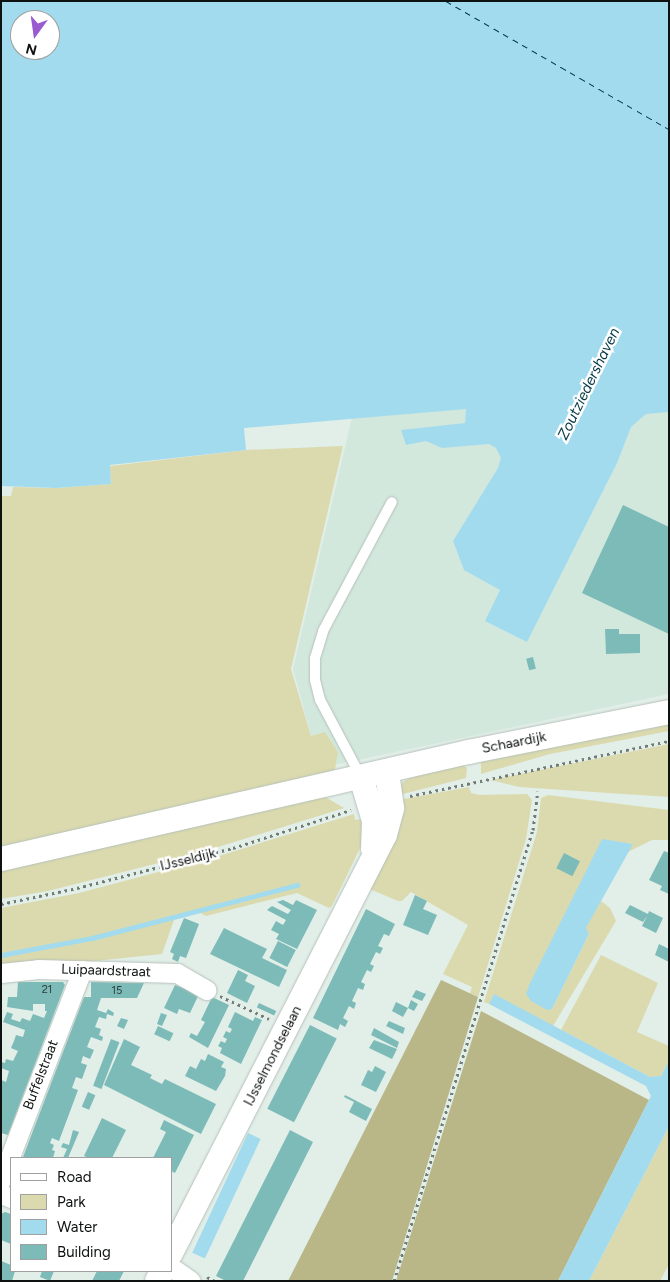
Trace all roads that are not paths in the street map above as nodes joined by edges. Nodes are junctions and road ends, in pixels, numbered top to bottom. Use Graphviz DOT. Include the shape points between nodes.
graph roads {
  1 [pos="392,502"];
  2 [pos="669,712"];
  3 [pos="387,771"];
  4 [pos="361,777"];
  5 [pos="382,803"];
  6 [pos="1,859"];
  7 [pos="82,970"];
  8 [pos="1,973"];
  9 [pos="206,990"];
  10 [pos="1,1180"];
  11 [pos="172,1251"];
  12 [pos="172,1269"];
  13 [pos="191,1281"];
  1 -- 4 [label="lane" via="323,631 315,658 315,680 320,700"];
  2 -- 3 [label="street, Schaardijk"];
  3 -- 4 [label="street, Schaardijk"];
  3 -- 5 [label="street, IJsselmondselaan"];
  4 -- 5 [label="street, IJsselmondselaan"];
  4 -- 6 [label="street"];
  5 -- 11 [label="street, IJsselmondselaan" via="372,858"];
  7 -- 8 [label="street, Luipaardstraat" via="38,968"];
  7 -- 9 [label="street, Luipaardstraat" via="177,972"];
  7 -- 10 [label="street, Buffelstraat"];
  12 -- 13 [label="street"];
}
